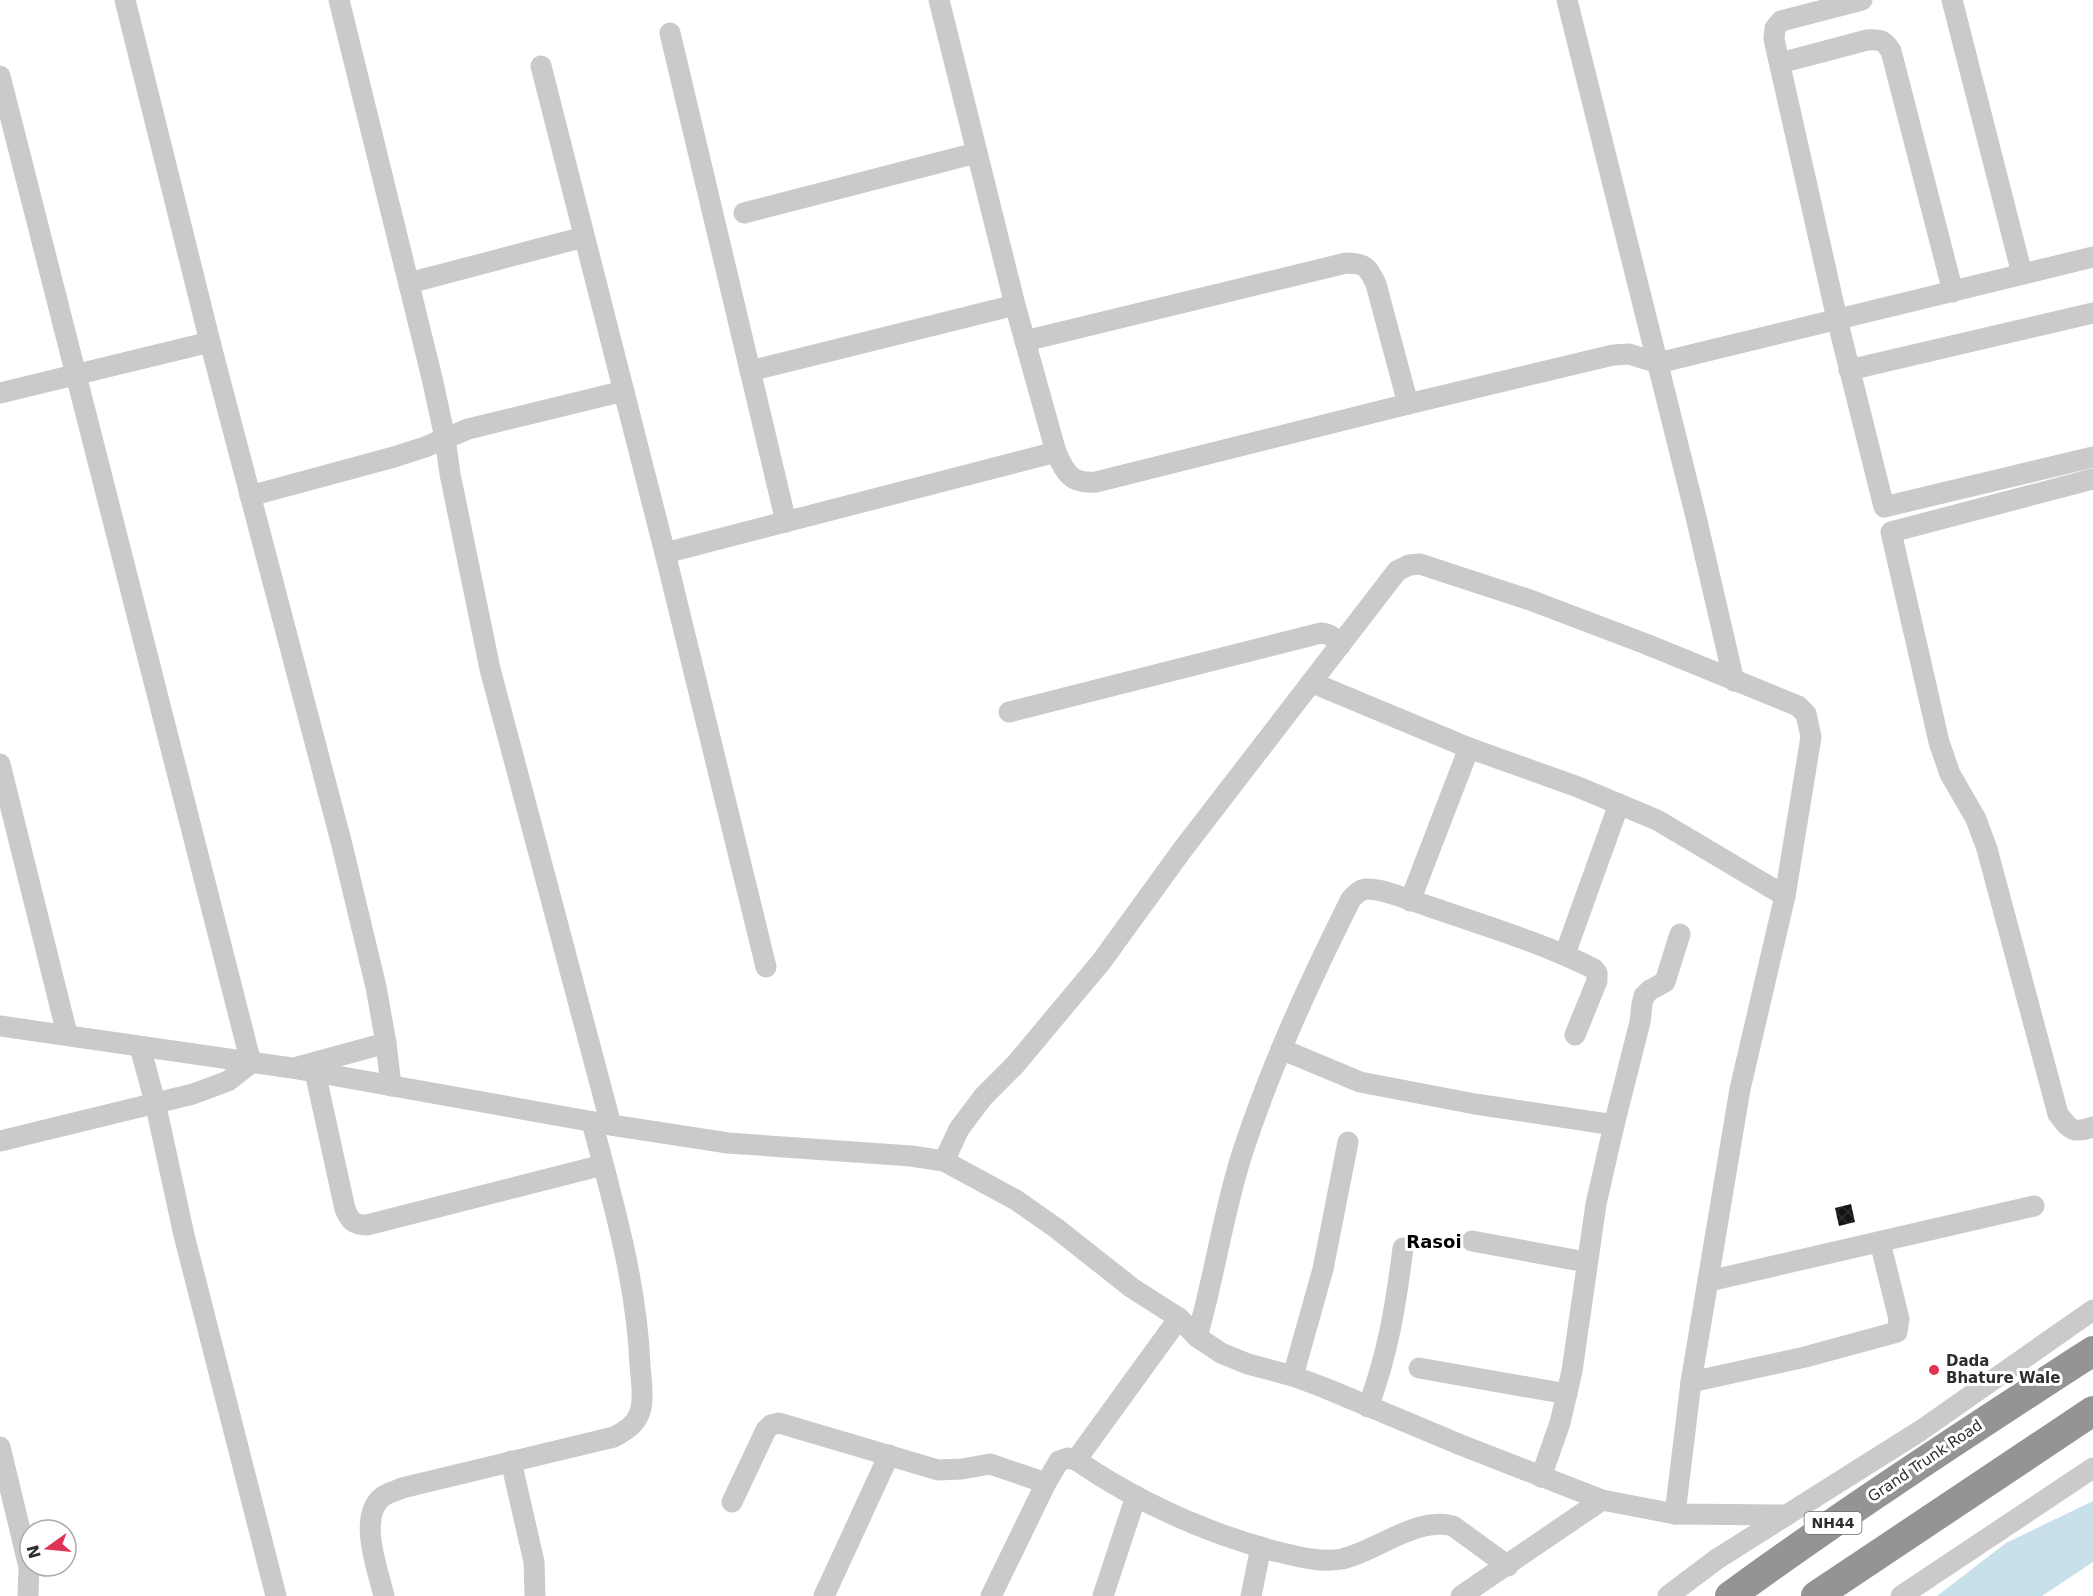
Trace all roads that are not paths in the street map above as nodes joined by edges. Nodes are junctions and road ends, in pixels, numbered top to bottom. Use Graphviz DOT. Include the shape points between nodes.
graph roads {
  1 [pos="125,0"];
  2 [pos="339,0"];
  3 [pos="939,0"];
  4 [pos="1568,0"];
  5 [pos="1862,0"];
  6 [pos="1952,0"];
  7 [pos="670,33"];
  8 [pos="1780,63"];
  9 [pos="541,66"];
  10 [pos="0,76"];
  11 [pos="976,153"];
  12 [pos="744,213"];
  13 [pos="584,237"];
  14 [pos="2093,257"];
  15 [pos="2022,274"];
  16 [pos="409,283"];
  17 [pos="1953,292"];
  18 [pos="1015,305"];
  19 [pos="2093,313"];
  20 [pos="1837,319"];
  21 [pos="1024,340"];
  22 [pos="210,342"];
  23 [pos="1658,363"];
  24 [pos="1850,370"];
  25 [pos="750,371"];
  26 [pos="75,374"];
  27 [pos="624,392"];
  28 [pos="0,393"];
  29 [pos="1407,404"];
  30 [pos="445,438"];
  31 [pos="1056,452"];
  32 [pos="2093,457"];
  33 [pos="2093,479"];
  34 [pos="250,496"];
  35 [pos="786,522"];
  36 [pos="665,553"];
  37 [pos="1340,646"];
  38 [pos="1734,681"];
  39 [pos="1313,683"];
  40 [pos="1009,712"];
  41 [pos="1469,748"];
  42 [pos="0,764"];
  43 [pos="1619,804"];
  44 [pos="1785,896"];
  45 [pos="1410,900"];
  46 [pos="1680,934"];
  47 [pos="1565,954"];
  48 [pos="766,967"];
  49 [pos="0,1026"];
  50 [pos="67,1034"];
  51 [pos="1575,1035"];
  52 [pos="386,1043"];
  53 [pos="140,1047"];
  54 [pos="1281,1049"];
  55 [pos="251,1063"];
  56 [pos="291,1068"];
  57 [pos="315,1072"];
  58 [pos="391,1086"];
  59 [pos="155,1102"];
  60 [pos="602,1124"];
  61 [pos="1614,1125"];
  62 [pos="2093,1127"];
  63 [pos="0,1141"];
  64 [pos="1348,1142"];
  65 [pos="944,1161"];
  66 [pos="603,1165"];
  67 [pos="2034,1206"];
  68 [pos="1472,1241"];
  69 [pos="1880,1242"];
  70 [pos="1403,1248"];
  71 [pos="1586,1262"];
  72 [pos="1709,1281"];
  73 [pos="2093,1310"];
  74 [pos="1179,1318"];
  75 [pos="1197,1337"];
  76 [pos="2093,1351"];
  77 [pos="1419,1368"];
  78 [pos="1293,1376"];
  79 [pos="1691,1382"];
  80 [pos="1567,1394"];
  81 [pos="1368,1407"];
  82 [pos="2093,1411"];
  83 [pos="0,1447"];
  84 [pos="889,1455"];
  85 [pos="1076,1460"];
  86 [pos="511,1461"];
  87 [pos="2093,1468"];
  88 [pos="1541,1477"];
  89 [pos="1046,1484"];
  90 [pos="1136,1496"];
  91 [pos="1602,1500"];
  92 [pos="732,1502"];
  93 [pos="1675,1514"];
  94 [pos="1787,1515"];
  95 [pos="1261,1547"];
  96 [pos="1508,1566"];
  97 [pos="28,1596"];
  98 [pos="276,1596"];
  99 [pos="384,1596"];
  100 [pos="535,1596"];
  101 [pos="824,1596"];
  102 [pos="991,1596"];
  103 [pos="1103,1596"];
  104 [pos="1251,1596"];
  105 [pos="1461,1596"];
  106 [pos="1668,1596"];
  107 [pos="1730,1596"];
  108 [pos="1816,1596"];
  109 [pos="1901,1596"];
  1 -- 22 [label="street"];
  2 -- 16 [label="street"];
  3 -- 11 [label="street"];
  4 -- 23 [label="street"];
  5 -- 8 [label="street" via="1781,21 1774,28"];
  6 -- 15 [label="street"];
  7 -- 25 [label="street"];
  8 -- 17 [label="street" via="1867,40 1885,42 1891,51"];
  8 -- 20 [label="street"];
  9 -- 13 [label="street"];
  10 -- 26 [label="street"];
  11 -- 12 [label="street"];
  11 -- 18 [label="street"];
  13 -- 16 [label="street"];
  13 -- 27 [label="street"];
  14 -- 15 [label="street"];
  15 -- 17 [label="street"];
  16 -- 30 [label="street"];
  17 -- 20 [label="street"];
  18 -- 21 [label="street"];
  18 -- 25 [label="street"];
  19 -- 24 [label="street"];
  20 -- 23 [label="street"];
  20 -- 24 [label="street"];
  21 -- 29 [label="street" via="1359,263 1369,270 1376,284"];
  21 -- 31 [label="street"];
  22 -- 26 [label="street"];
  22 -- 34 [label="street"];
  23 -- 29 [label="street" via="1629,354 1613,355"];
  23 -- 38 [label="street"];
  24 -- 32 [label="street" via="1884,507"];
  25 -- 35 [label="street"];
  26 -- 28 [label="street"];
  26 -- 55 [label="street"];
  27 -- 30 [label="street"];
  27 -- 36 [label="street"];
  29 -- 31 [label="street" via="1096,482 1083,483 1071,477"];
  30 -- 34 [label="street" via="394,457"];
  30 -- 60 [label="street" via="490,669"];
  31 -- 35 [label="street"];
  33 -- 62 [label="street" via="1890,532 1939,742 1950,774 1988,849 2058,1114 2068,1127 2080,1132"];
  34 -- 52 [label="street" via="342,845"];
  35 -- 36 [label="street"];
  36 -- 48 [label="street"];
  37 -- 38 [label="street" via="1397,572 1420,564 1541,604"];
  37 -- 39 [label="street"];
  37 -- 40 [label="street" via="1334,637 1321,633"];
  38 -- 44 [label="street" via="1798,706 1806,714 1811,737"];
  39 -- 41 [label="street"];
  39 -- 65 [label="street" via="1101,962 1015,1065 983,1097 959,1129"];
  41 -- 43 [label="street"];
  41 -- 45 [label="street"];
  42 -- 50 [label="street"];
  43 -- 44 [label="street" via="1657,820"];
  43 -- 47 [label="street"];
  44 -- 72 [label="street" via="1740,1089"];
  45 -- 47 [label="street"];
  45 -- 54 [label="street" via="1374,890 1357,892"];
  46 -- 61 [label="street" via="1665,981 1644,996"];
  47 -- 51 [label="street" via="1597,973"];
  49 -- 50 [label="street"];
  50 -- 53 [label="street"];
  52 -- 56 [label="street"];
  52 -- 58 [label="street"];
  53 -- 55 [label="street"];
  53 -- 59 [label="street"];
  54 -- 61 [label="street" via="1360,1082"];
  54 -- 75 [label="street" via="1231,1193"];
  55 -- 56 [label="street"];
  55 -- 59 [label="street" via="228,1081"];
  56 -- 57 [label="street"];
  57 -- 58 [label="street"];
  57 -- 66 [label="street" via="345,1209 350,1220 358,1225"];
  58 -- 60 [label="street"];
  59 -- 63 [label="street"];
  59 -- 98 [label="street" via="184,1235"];
  60 -- 65 [label="street" via="728,1143"];
  60 -- 66 [label="street"];
  61 -- 71 [label="street"];
  64 -- 78 [label="street" via="1323,1269"];
  65 -- 74 [label="street" via="1016,1200 1132,1288"];
  66 -- 86 [label="street" via="634,1307 640,1350 641,1408 632,1426 614,1437"];
  67 -- 69 [label="street"];
  68 -- 71 [label="street"];
  69 -- 72 [label="street"];
  69 -- 79 [label="street" via="1899,1319 1897,1332"];
  70 -- 81 [label="street" via="1382,1369"];
  71 -- 80 [label="street"];
  72 -- 79 [label="street"];
  73 -- 94 [label="street" via="1920,1431"];
  74 -- 75 [label="street"];
  74 -- 85 [label="street"];
  75 -- 78 [label="street" via="1248,1364"];
  76 -- 107 [label="highway, Grand Trunk Road / NH44" via="1918,1465"];
  77 -- 80 [label="street"];
  78 -- 81 [label="street"];
  79 -- 93 [label="street"];
  80 -- 88 [label="street"];
  81 -- 88 [label="street"];
  82 -- 108 [label="highway"];
  83 -- 97 [label="street" via="29,1567"];
  84 -- 89 [label="street" via="938,1470 990,1464"];
  84 -- 92 [label="street" via="791,1425 771,1425"];
  84 -- 101 [label="street"];
  85 -- 89 [label="street" via="1059,1461"];
  85 -- 90 [label="street"];
  86 -- 99 [label="street" via="402,1488 382,1497 371,1512 370,1534"];
  86 -- 100 [label="street" via="534,1562"];
  87 -- 109 [label="street"];
  88 -- 91 [label="street"];
  89 -- 102 [label="street"];
  90 -- 95 [label="street" via="1185,1520"];
  90 -- 103 [label="street"];
  91 -- 93 [label="street"];
  91 -- 96 [label="street"];
  93 -- 94 [label="street"];
  94 -- 106 [label="street" via="1717,1559"];
  95 -- 96 [label="street" via="1307,1559 1340,1559 1430,1524 1444,1523"];
  95 -- 104 [label="street"];
  96 -- 105 [label="street"];
}
